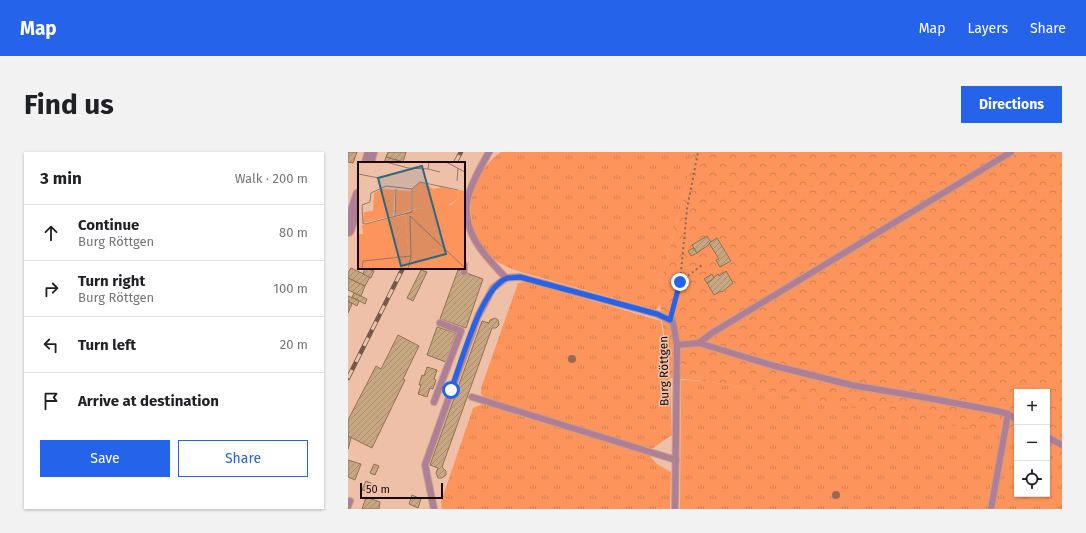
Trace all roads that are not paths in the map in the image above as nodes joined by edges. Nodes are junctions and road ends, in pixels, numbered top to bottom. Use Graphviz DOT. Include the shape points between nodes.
graph roads {
  1 [pos="371,152"];
  2 [pos="489,152"];
  3 [pos="1011,152"];
  4 [pos="368,162"];
  5 [pos="358,197"];
  6 [pos="466,198"];
  7 [pos="348,230"];
  8 [pos="506,278"];
  9 [pos="440,323"];
  10 [pos="699,344"];
  11 [pos="677,345"];
  12 [pos="439,386"];
  13 [pos="451,390"];
  14 [pos="472,397"];
  15 [pos="434,402"];
  16 [pos="1008,414"];
  17 [pos="1014,418"];
  18 [pos="1050,439"];
  19 [pos="1062,445"];
  20 [pos="676,460"];
  21 [pos="434,509"];
  22 [pos="675,509"];
  23 [pos="991,509"];
  1 -- 4 [label="street"];
  2 -- 6 [label="lane"];
  3 -- 10 [label="lane" via="712,333"];
  5 -- 7 [label="street"];
  6 -- 8 [label="lane" via="473,238"];
  8 -- 11 [label="lane, Burg Röttgen" via="520,277 657,314 673,322"];
  8 -- 13 [label="lane" via="493,288 478,316"];
  9 -- 12 [label="lane" via="461,331"];
  10 -- 11 [label="lane"];
  10 -- 16 [label="lane" via="851,385"];
  11 -- 20 [label="lane, Burg Röttgen"];
  12 -- 13 [label="lane"];
  12 -- 15 [label="lane"];
  13 -- 21 [label="lane" via="425,465"];
  14 -- 20 [label="lane"];
  16 -- 17 [label="lane"];
  16 -- 23 [label="lane"];
  18 -- 19 [label="lane"];
  20 -- 22 [label="lane, Burg Röttgen"];
}
